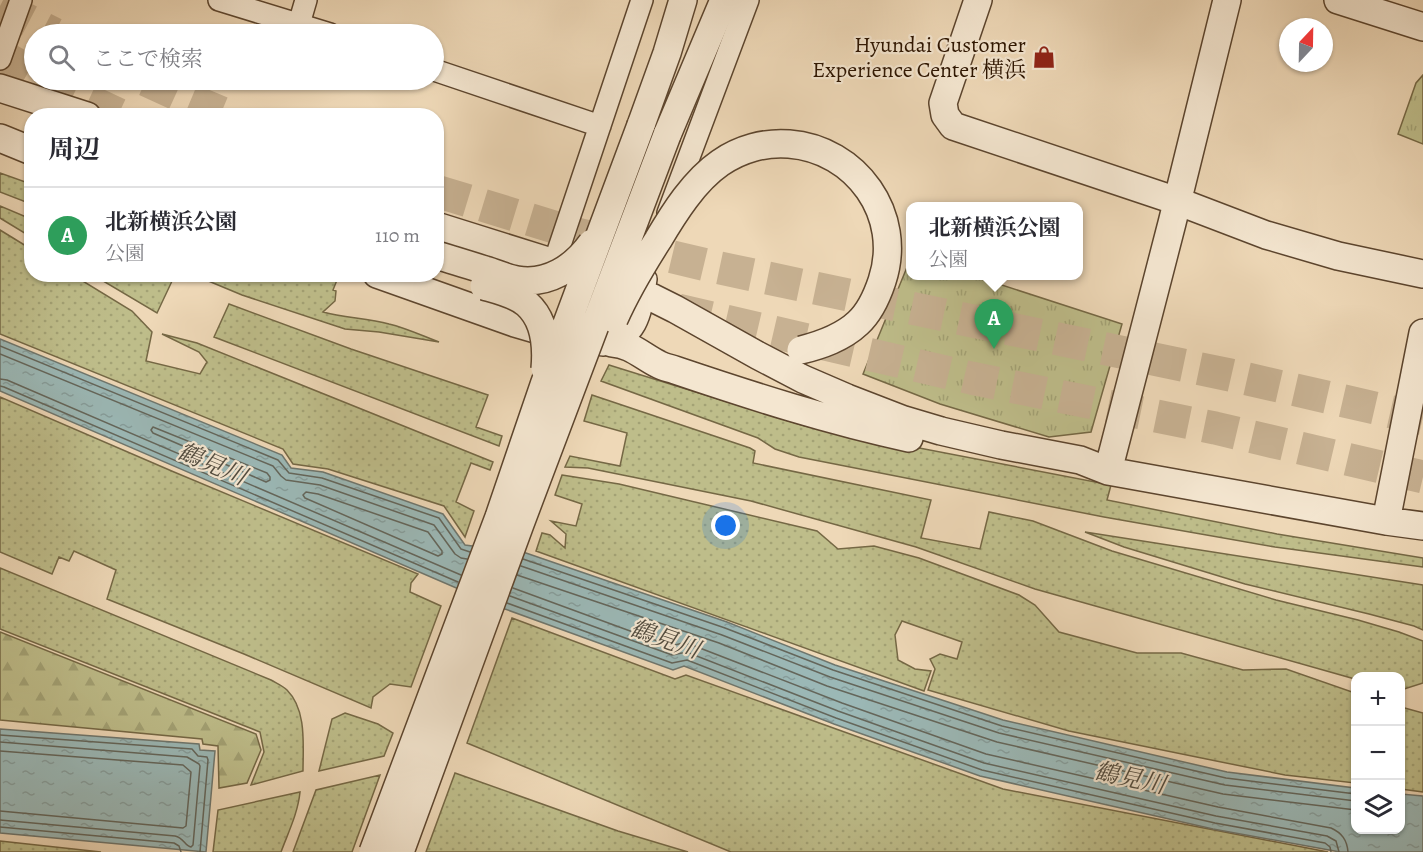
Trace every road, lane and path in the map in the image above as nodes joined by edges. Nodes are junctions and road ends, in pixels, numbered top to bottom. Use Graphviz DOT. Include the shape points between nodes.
graph roads {
  1 [pos="21,0"];
  2 [pos="219,0"];
  3 [pos="306,0"];
  4 [pos="642,0"];
  5 [pos="683,0"];
  6 [pos="724,0"];
  7 [pos="748,0"];
  8 [pos="978,0"];
  9 [pos="1227,0"];
  10 [pos="1338,0"];
  11 [pos="298,24"];
  12 [pos="1423,27"];
  13 [pos="0,59"];
  14 [pos="444,73"];
  15 [pos="0,88"];
  16 [pos="0,105"];
  17 [pos="62,108"];
  18 [pos="24,114"];
  19 [pos="0,118"];
  20 [pos="600,126"];
  21 [pos="24,128"];
  22 [pos="0,138"];
  23 [pos="24,148"];
  24 [pos="1177,201"];
  25 [pos="603,227"];
  26 [pos="444,229"];
  27 [pos="444,257"];
  28 [pos="554,263"];
  29 [pos="444,273"];
  30 [pos="1423,274"];
  31 [pos="400,282"];
  32 [pos="644,295"];
  33 [pos="716,332"];
  34 [pos="1423,333"];
  35 [pos="606,344"];
  36 [pos="544,385"];
  37 [pos="570,395"];
  38 [pos="1108,471"];
  39 [pos="1386,521"];
  40 [pos="1423,526"];
  41 [pos="373,852"];
  42 [pos="400,852"];
  1 -- 13 [label="street"];
  2 -- 11 [label="street"];
  3 -- 11 [label="street"];
  4 -- 20 [label="street"];
  5 -- 25 [label="street, bridge"];
  6 -- 37 [label="street, bridge" via="667,135"];
  7 -- 32 [label="street" via="655,249"];
  8 -- 24 [label="street" via="943,103 953,126"];
  9 -- 24 [label="street"];
  10 -- 12 [label="street"];
  14 -- 20 [label="street"];
  15 -- 17 [label="street"];
  16 -- 18 [label="street"];
  19 -- 21 [label="street"];
  20 -- 28 [label="street"];
  22 -- 23 [label="street"];
  24 -- 30 [label="street" via="1266,235 1338,256"];
  24 -- 38 [label="street"];
  25 -- 27 [label="street, bridge" via="565,270 534,281"];
  25 -- 36 [label="street, bridge"];
  26 -- 28 [label="street"];
  28 -- 32 [label="street"];
  29 -- 36 [label="street, bridge" via="511,295 537,315 546,357"];
  31 -- 35 [label="street" via="515,323 591,345"];
  32 -- 33 [label="street"];
  32 -- 35 [label="street" via="633,327 621,339"];
  33 -- 37 [label="street, bridge" via="771,348 801,350 838,337 868,311 884,274 887,236 875,199 846,165 824,151 777,143 752,147 719,163 678,208 617,311 597,357"];
  33 -- 38 [label="street" via="803,379 904,420 1000,445 1080,460"];
  34 -- 39 [label="street"];
  35 -- 38 [label="street" via="628,346 659,365 729,388 900,436 1079,472"];
  36 -- 41 [label="street, bridge" via="499,517"];
  37 -- 42 [label="street, bridge"];
  38 -- 39 [label="street"];
  39 -- 40 [label="street"];
}
